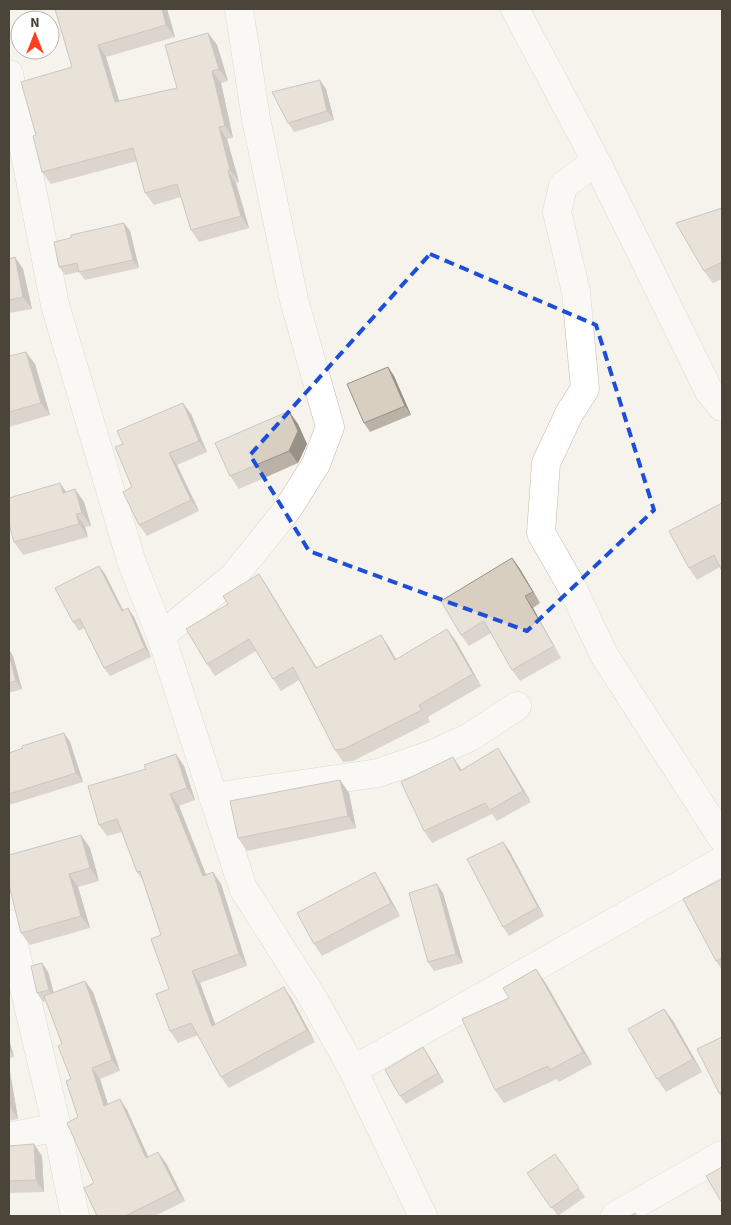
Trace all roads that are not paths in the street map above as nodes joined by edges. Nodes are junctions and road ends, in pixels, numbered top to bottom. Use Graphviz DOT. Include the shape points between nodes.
graph roads {
  1 [pos="239,9"];
  2 [pos="515,9"];
  3 [pos="9,74"];
  4 [pos="596,161"];
  5 [pos="722,407"];
  6 [pos="161,636"];
  7 [pos="517,706"];
  8 [pos="213,797"];
  9 [pos="722,838"];
  10 [pos="722,861"];
  11 [pos="9,924"];
  12 [pos="354,1070"];
  13 [pos="58,1127"];
  14 [pos="9,1137"];
  15 [pos="722,1155"];
  16 [pos="75,1216"];
  17 [pos="423,1216"];
  18 [pos="614,1216"];
  1 -- 6 [label="street" via="256,119 294,300 330,427 316,464 286,510 233,577"];
  2 -- 4 [label="street"];
  3 -- 6 [label="street" via="55,305 132,563"];
  4 -- 5 [label="street" via="709,391"];
  4 -- 9 [label="street" via="562,186 557,212 576,292 585,389 570,412 546,463 541,533 572,587 604,655"];
  6 -- 8 [label="street"];
  7 -- 8 [label="street" via="470,737 378,773"];
  8 -- 12 [label="street" via="243,888"];
  10 -- 12 [label="street"];
  11 -- 13 [label="street"];
  12 -- 17 [label="street"];
  13 -- 14 [label="street"];
  13 -- 16 [label="street"];
  15 -- 18 [label="street"];
}
